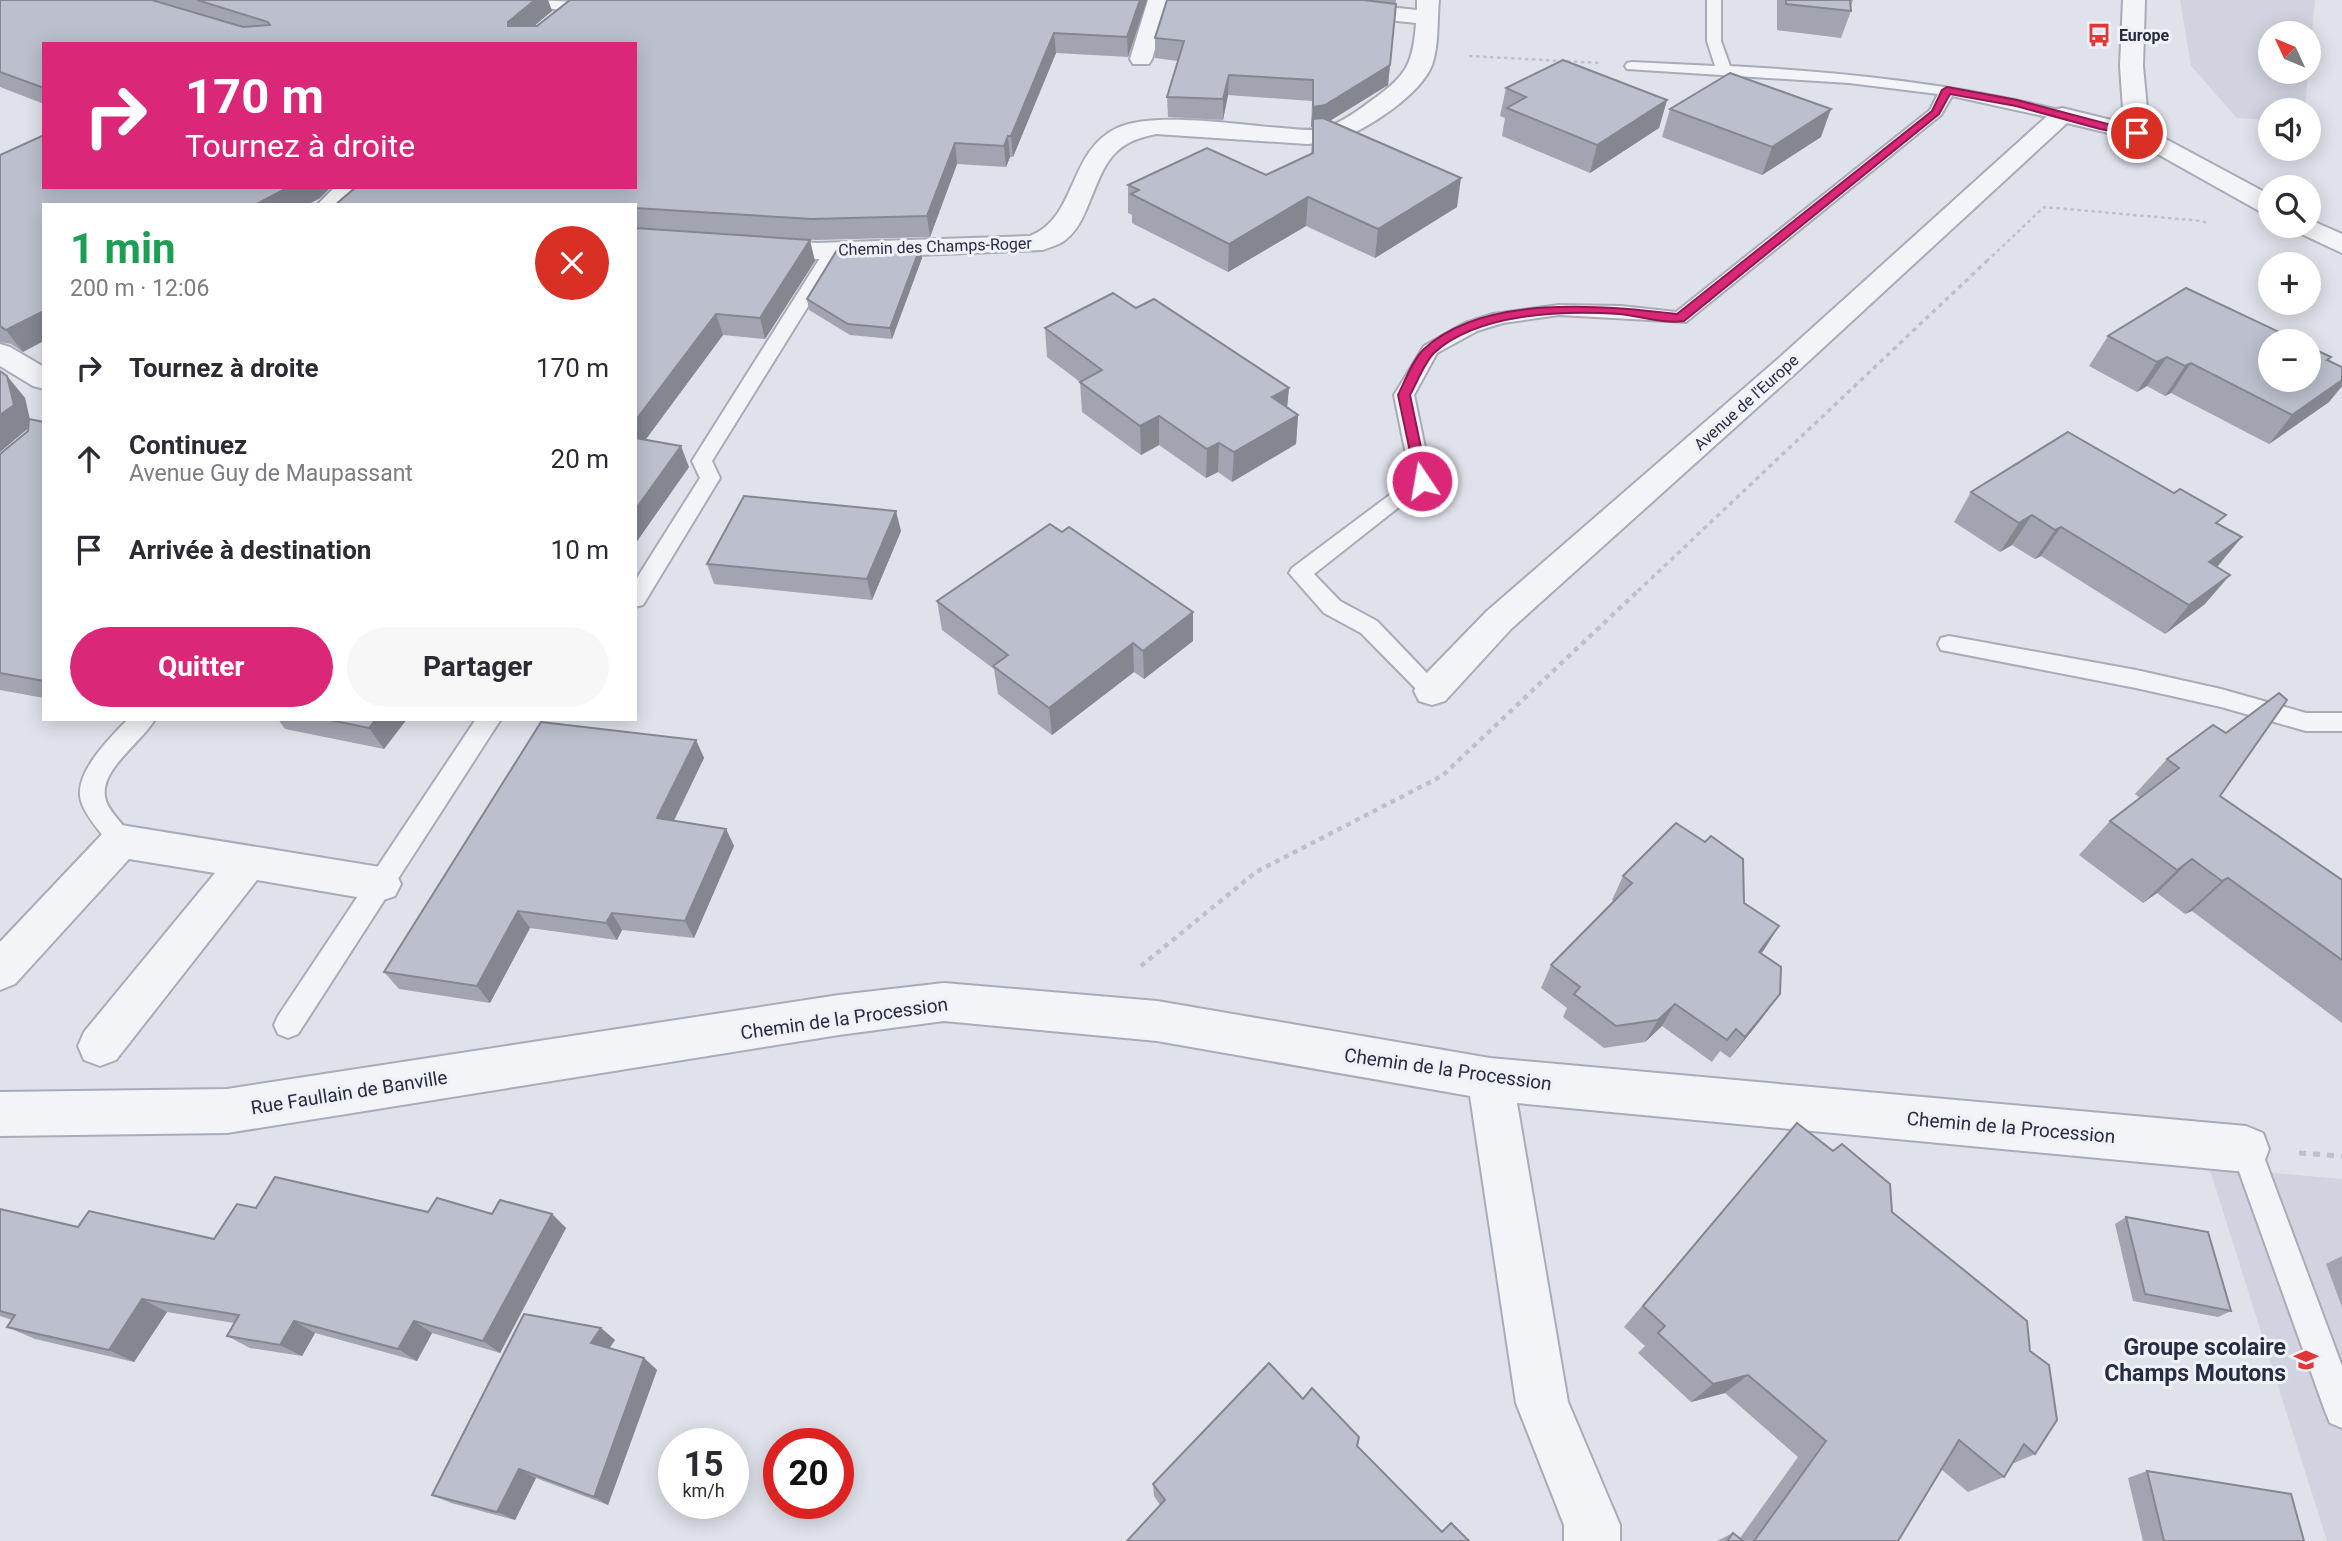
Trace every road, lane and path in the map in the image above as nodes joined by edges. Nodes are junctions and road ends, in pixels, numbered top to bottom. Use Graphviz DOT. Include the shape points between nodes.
graph roads {
  1 [pos="541,0"];
  2 [pos="1159,0"];
  3 [pos="1262,0"];
  4 [pos="1714,0"];
  5 [pos="2134,0"];
  6 [pos="578,4"];
  7 [pos="1427,9"];
  8 [pos="555,22"];
  9 [pos="1424,55"];
  10 [pos="1141,59"];
  11 [pos="1632,66"];
  12 [pos="1724,70"];
  13 [pos="1947,90"];
  14 [pos="2062,115"];
  15 [pos="2137,133"];
  16 [pos="349,189"];
  17 [pos="2258,199"];
  18 [pos="332,203"];
  19 [pos="2214,226"];
  20 [pos="2321,234"];
  21 [pos="740,245"];
  22 [pos="2342,245"];
  23 [pos="834,250"];
  24 [pos="0,353"];
  25 [pos="42,379"];
  26 [pos="637,596"];
  27 [pos="1949,644"];
  28 [pos="1432,691"];
  29 [pos="141,721"];
  30 [pos="488,721"];
  31 [pos="2342,722"];
  32 [pos="121,841"];
  33 [pos="248,862"];
  34 [pos="380,884"];
  35 [pos="0,971"];
  36 [pos="1083,1012"];
  37 [pos="288,1025"];
  38 [pos="694,1040"];
  39 [pos="100,1046"];
  40 [pos="1490,1079"];
  41 [pos="0,1114"];
  42 [pos="2246,1149"];
  43 [pos="2342,1411"];
  44 [pos="1592,1541"];
  1 -- 6 [label="street"];
  2 -- 10 [label="street"];
  3 -- 7 [label="street"];
  4 -- 12 [label="lane" via="1714,41"];
  5 -- 15 [label="street" via="2130,80"];
  6 -- 8 [label="main road"];
  7 -- 9 [label="street, Chemin des Champs-Roger"];
  9 -- 11 [label="path"];
  9 -- 23 [label="street, Chemin des Champs-Roger" via="1418,73 1403,88 1327,135 1156,127 1128,132 1097,156 1066,225 1034,244"];
  11 -- 12 [label="lane"];
  12 -- 13 [label="lane"];
  13 -- 14 [label="lane"];
  13 -- 28 [label="lane" via="1936,112 1680,318 1618,310 1520,312 1486,321 1428,352 1404,395 1422,481 1300,573 1332,607 1369,627"];
  14 -- 15 [label="street"];
  14 -- 28 [label="street, Avenue de l'Europe" via="1499,621"];
  15 -- 17 [label="street"];
  16 -- 18 [label="main road"];
  19 -- 36 [label="path" via="2044,207 1442,776 1256,872"];
  20 -- 22 [label="street"];
  21 -- 23 [label="street, Chemin des Champs-Roger"];
  23 -- 26 [label="lane" via="702,461 710,478"];
  24 -- 25 [label="street"];
  27 -- 31 [label="lane" via="2136,678 2306,722"];
  29 -- 32 [label="lane" via="95,777 93,799"];
  30 -- 34 [label="lane"];
  32 -- 33 [label="street"];
  32 -- 35 [label="street"];
  33 -- 34 [label="street"];
  33 -- 39 [label="street"];
  34 -- 37 [label="lane"];
  36 -- 38 [label="street, Chemin de la Procession" via="944,1002"];
  36 -- 40 [label="street, Chemin de la Procession"];
  38 -- 41 [label="street, Rue Faullain de Banville" via="227,1111"];
  40 -- 42 [label="street, Chemin de la Procession"];
  40 -- 44 [label="street" via="1542,1403 1592,1525"];
  42 -- 43 [label="lane"];
}
